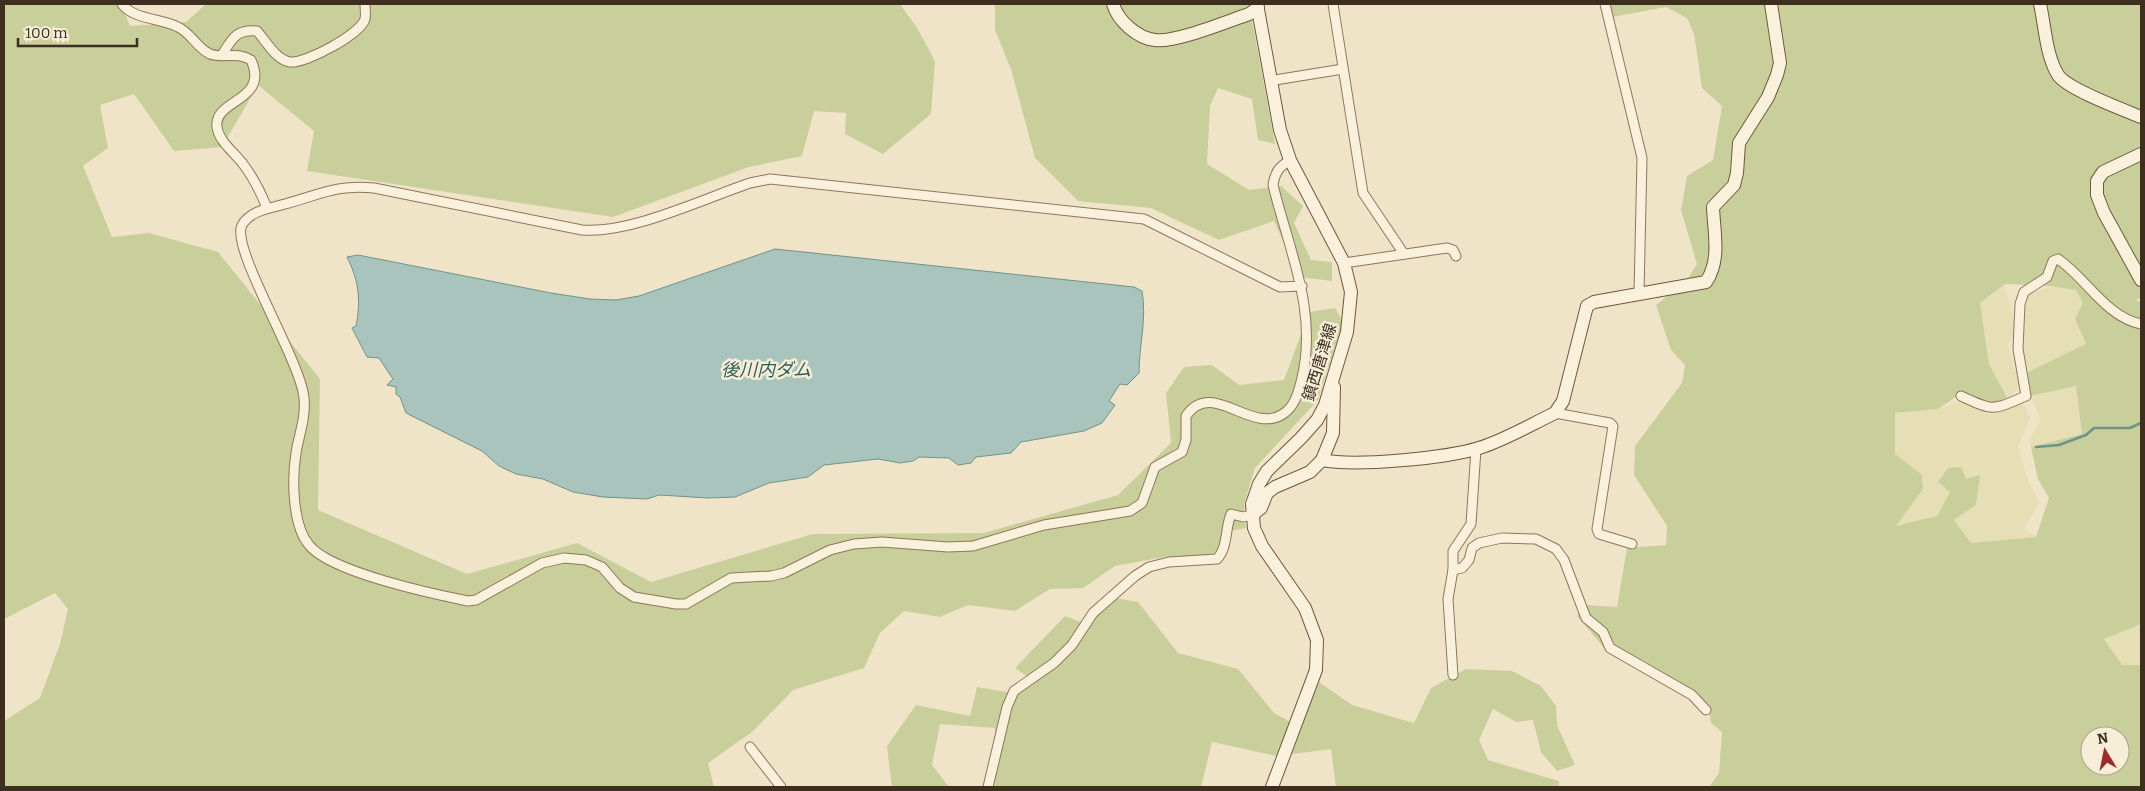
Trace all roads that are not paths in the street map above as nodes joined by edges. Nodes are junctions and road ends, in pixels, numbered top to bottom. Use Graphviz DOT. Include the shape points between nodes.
graph roads {
  1 [pos="122,4"];
  2 [pos="365,4"];
  3 [pos="1113,4"];
  4 [pos="1333,4"];
  5 [pos="1605,4"];
  6 [pos="1771,4"];
  7 [pos="2040,4"];
  8 [pos="1258,6"];
  9 [pos="222,55"];
  10 [pos="1343,69"];
  11 [pos="1276,80"];
  12 [pos="2141,117"];
  13 [pos="2141,154"];
  14 [pos="1290,160"];
  15 [pos="267,208"];
  16 [pos="1404,254"];
  17 [pos="1456,256"];
  18 [pos="1344,263"];
  19 [pos="2141,280"];
  20 [pos="1302,286"];
  21 [pos="1640,294"];
  22 [pos="2141,324"];
  23 [pos="1333,380"];
  24 [pos="1962,396"];
  25 [pos="1555,413"];
  26 [pos="1476,449"];
  27 [pos="1322,460"];
  28 [pos="1252,515"];
  29 [pos="1632,544"];
  30 [pos="1453,570"];
  31 [pos="1452,675"];
  32 [pos="1706,710"];
  33 [pos="750,747"];
  34 [pos="781,787"];
  35 [pos="988,787"];
  36 [pos="1272,787"];
  1 -- 9 [label="street" via="132,13 177,26 191,35 204,50"];
  2 -- 9 [label="street" via="365,20 354,34 305,60 291,62 281,58 257,31 245,30 233,37"];
  3 -- 8 [label="street" via="1122,22 1138,34 1155,40 1249,14"];
  4 -- 10 [label="street"];
  5 -- 21 [label="street" via="1642,158"];
  6 -- 21 [label="street" via="1780,64 1768,98 1739,143 1734,185 1713,207 1714,272 1706,282"];
  7 -- 12 [label="street" via="2059,76 2071,85"];
  8 -- 14 [label="street, 鎮西唐津線" via="1280,130"];
  9 -- 15 [label="street" via="245,56 256,69 253,85 246,95 219,115 217,126 222,140 243,165"];
  10 -- 11 [label="street"];
  10 -- 16 [label="street" via="1363,193"];
  13 -- 19 [label="street" via="2103,172 2097,181 2097,195"];
  14 -- 18 [label="street, 鎮西唐津線"];
  14 -- 20 [label="street" via="1274,174 1273,185"];
  15 -- 20 [label="street" via="341,187 358,187 597,231 626,226 770,179 1144,219 1280,288"];
  15 -- 20 [label="street" via="248,219 240,234 248,262 299,374 304,397 304,416 294,470 297,515 303,537 319,554 357,571 418,591 468,601 476,600 542,564 564,558 586,560 602,567 620,588 634,596 686,604 731,578 784,573 830,550 854,544 973,546 1044,525 1130,510 1142,503 1155,467 1182,452 1186,440 1186,416 1196,405 1219,403 1267,419 1285,414 1292,406 1306,364 1307,334"];
  16 -- 17 [label="street" via="1447,248"];
  16 -- 18 [label="street"];
  18 -- 23 [label="street, 鎮西唐津線" via="1350,279 1350,312 1348,332"];
  21 -- 25 [label="street" via="1587,306 1563,401"];
  22 -- 24 [label="street" via="2110,309 2072,268 2058,259 2053,261 2047,277 2024,292 2020,304 2018,349 2026,396 1988,409"];
  23 -- 27 [label="street" via="1336,392 1333,432"];
  23 -- 28 [label="street, 鎮西唐津線" via="1316,420 1258,484"];
  25 -- 26 [label="street"];
  25 -- 29 [label="street" via="1613,426 1597,529 1599,534"];
  26 -- 27 [label="street" via="1347,463"];
  26 -- 30 [label="street" via="1471,524 1453,551"];
  27 -- 28 [label="street" via="1310,472 1267,493 1261,508"];
  28 -- 35 [label="street" via="1231,514 1217,559 1168,562 1149,567 1135,576 1093,613 1072,646 1014,691 1007,707"];
  28 -- 36 [label="street, 鎮西唐津線" via="1262,546 1305,608 1317,640 1316,670"];
  30 -- 31 [label="street" via="1448,598"];
  30 -- 32 [label="street" via="1462,568 1469,560 1472,548 1479,543 1502,538 1536,539 1556,549 1564,560 1586,618 1603,632 1610,648 1692,695"];
  33 -- 34 [label="street"];
}
